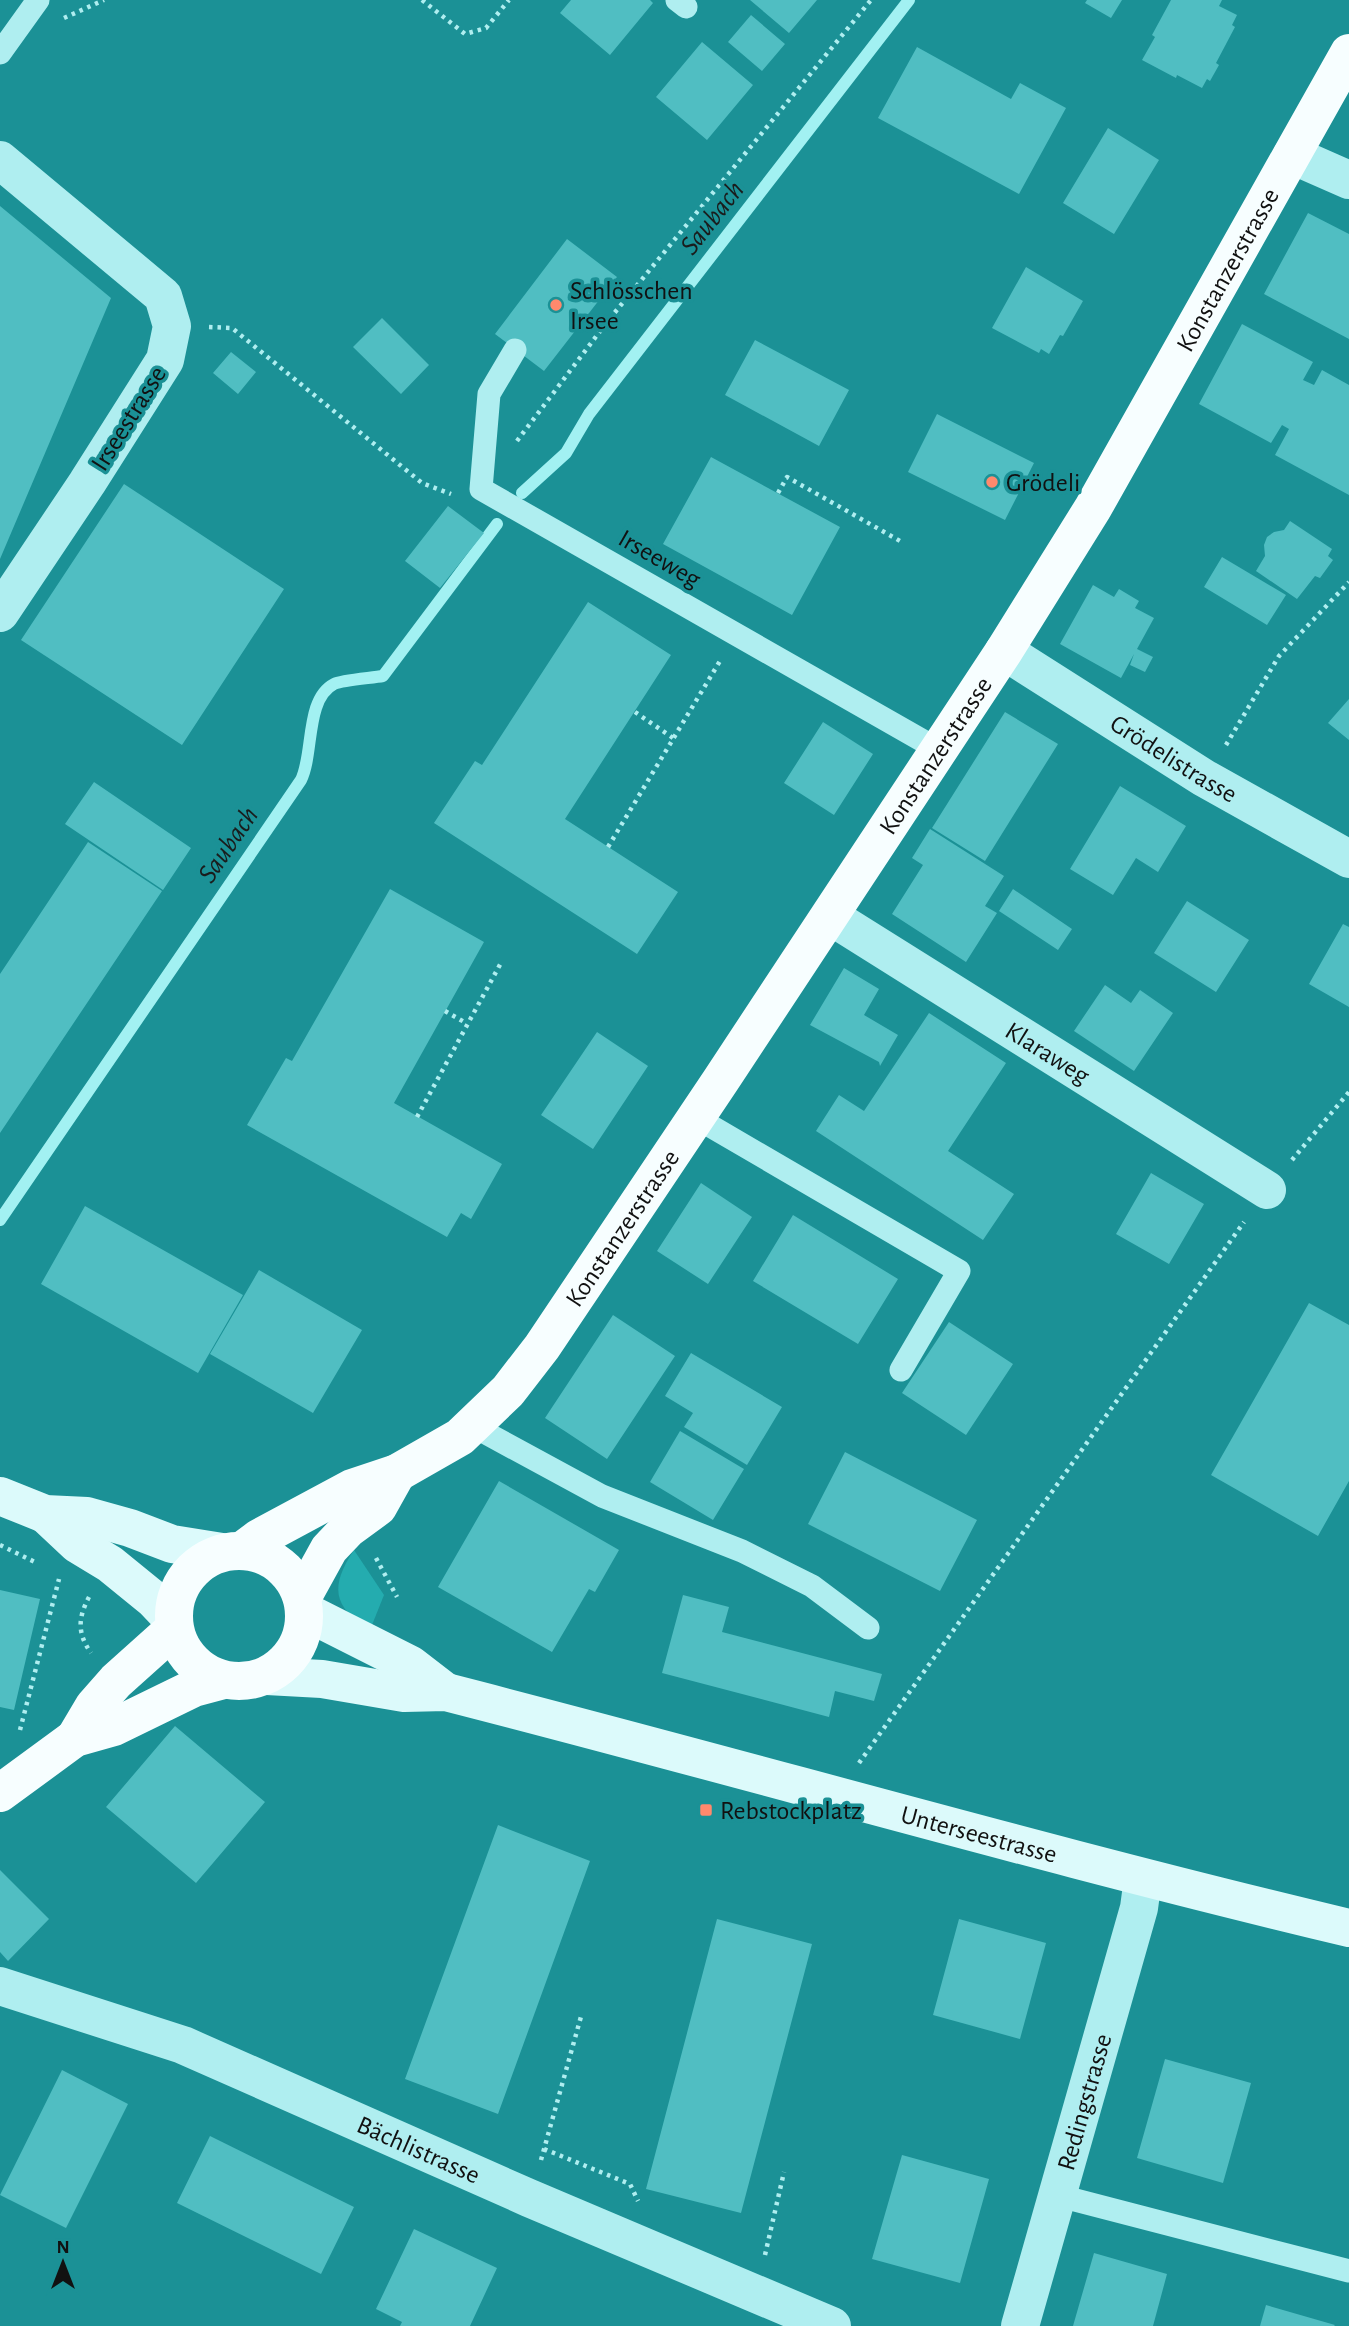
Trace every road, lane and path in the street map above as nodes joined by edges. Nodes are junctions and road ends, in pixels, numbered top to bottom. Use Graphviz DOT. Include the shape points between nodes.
graph roads {
  1 [pos="38,0"];
  2 [pos="422,0"];
  3 [pos="509,0"];
  4 [pos="872,0"];
  5 [pos="0,53"];
  6 [pos="1349,54"];
  7 [pos="1292,155"];
  8 [pos="0,160"];
  9 [pos="1349,180"];
  10 [pos="172,326"];
  11 [pos="515,350"];
  12 [pos="481,489"];
  13 [pos="778,494"];
  14 [pos="900,541"];
  15 [pos="1349,582"];
  16 [pos="2,606"];
  17 [pos="737,634"];
  18 [pos="1004,651"];
  19 [pos="635,712"];
  20 [pos="673,738"];
  21 [pos="939,750"];
  22 [pos="1204,778"];
  23 [pos="608,847"];
  24 [pos="1349,859"];
  25 [pos="830,916"];
  26 [pos="502,961"];
  27 [pos="445,1012"];
  28 [pos="466,1023"];
  29 [pos="1349,1092"];
  30 [pos="417,1117"];
  31 [pos="695,1117"];
  32 [pos="1267,1190"];
  33 [pos="901,1370"];
  34 [pos="472,1426"];
  35 [pos="397,1473"];
  36 [pos="0,1496"];
  37 [pos="45,1514"];
  38 [pos="232,1551"];
  39 [pos="372,1551"];
  40 [pos="60,1574"];
  41 [pos="90,1594"];
  42 [pos="397,1597"];
  43 [pos="303,1605"];
  44 [pos="173,1624"];
  45 [pos="868,1628"];
  46 [pos="96,1658"];
  47 [pos="267,1676"];
  48 [pos="224,1680"];
  49 [pos="446,1692"];
  50 [pos="18,1737"];
  51 [pos="75,1738"];
  52 [pos="855,1769"];
  53 [pos="0,1793"];
  54 [pos="1143,1878"];
  55 [pos="1349,1928"];
  56 [pos="0,1986"];
  57 [pos="582,2013"];
  58 [pos="784,2172"];
  59 [pos="1056,2195"];
  60 [pos="529,2198"];
  61 [pos="764,2260"];
  62 [pos="1349,2271"];
  63 [pos="832,2326"];
  64 [pos="1020,2326"];
  1 -- 5 [label="lane"];
  2 -- 3 [label="path" via="465,34 486,28"];
  4 -- 12 [label="path" via="607,322"];
  6 -- 7 [label="main road, Konstanzerstrasse"];
  7 -- 9 [label="street"];
  7 -- 18 [label="main road, Konstanzerstrasse" via="1093,509"];
  8 -- 10 [label="street" via="163,296"];
  10 -- 12 [label="path" via="232,328 422,483 464,499"];
  10 -- 16 [label="street, Irseestrasse" via="165,360"];
  11 -- 12 [label="lane" via="489,394"];
  12 -- 17 [label="lane, Irseeweg"];
  13 -- 14 [label="path" via="787,477"];
  15 -- 22 [label="path" via="1279,656"];
  17 -- 20 [label="path"];
  17 -- 21 [label="lane, Irseeweg"];
  18 -- 21 [label="main road, Konstanzerstrasse"];
  18 -- 22 [label="street, Grödelistrasse"];
  19 -- 20 [label="path"];
  20 -- 23 [label="path"];
  21 -- 25 [label="main road, Konstanzerstrasse"];
  22 -- 24 [label="street, Grödelistrasse"];
  25 -- 31 [label="main road, Konstanzerstrasse"];
  25 -- 32 [label="street, Klaraweg"];
  26 -- 28 [label="path"];
  27 -- 28 [label="path"];
  28 -- 30 [label="path"];
  29 -- 32 [label="path"];
  31 -- 33 [label="lane" via="959,1271"];
  31 -- 34 [label="main road, Konstanzerstrasse" via="542,1347 508,1391"];
  32 -- 52 [label="path"];
  34 -- 35 [label="main road, Konstanzerstrasse"];
  34 -- 45 [label="lane" via="602,1496 742,1551 812,1586"];
  35 -- 38 [label="main road, Konstanzerstrasse" via="352,1488"];
  35 -- 43 [label="main road" via="378,1507 329,1549"];
  36 -- 37 [label="main road"];
  37 -- 38 [label="main road" via="87,1516 172,1545"];
  37 -- 44 [label="main road" via="78,1545 110,1564 152,1599"];
  38 -- 43 [label="main road" via="262,1555 280,1565 294,1580"];
  38 -- 44 [label="main road" via="202,1562 186,1577 176,1597"];
  39 -- 42 [label="path"];
  40 -- 50 [label="path"];
  41 -- 46 [label="path" via="79,1629"];
  43 -- 47 [label="main road" via="304,1627 292,1656"];
  43 -- 49 [label="main road, Unterseestrasse" via="411,1665"];
  44 -- 48 [label="main road" via="180,1647 191,1662"];
  44 -- 51 [label="main road" via="94,1706"];
  47 -- 48 [label="main road" via="246,1682"];
  47 -- 49 [label="main road, Unterseestrasse" via="323,1679 404,1693"];
  48 -- 51 [label="main road" via="194,1688 114,1727"];
  49 -- 54 [label="main road, Unterseestrasse"];
  51 -- 53 [label="main road"];
  54 -- 55 [label="main road, Unterseestrasse"];
  54 -- 59 [label="street, Redingstrasse" via="1139,1908"];
  56 -- 60 [label="street, Bächlistrasse" via="183,2045"];
  57 -- 60 [label="path"];
  58 -- 61 [label="path"];
  59 -- 62 [label="lane"];
  59 -- 64 [label="street, Redingstrasse"];
  60 -- 63 [label="street, Bächlistrasse"];
}
